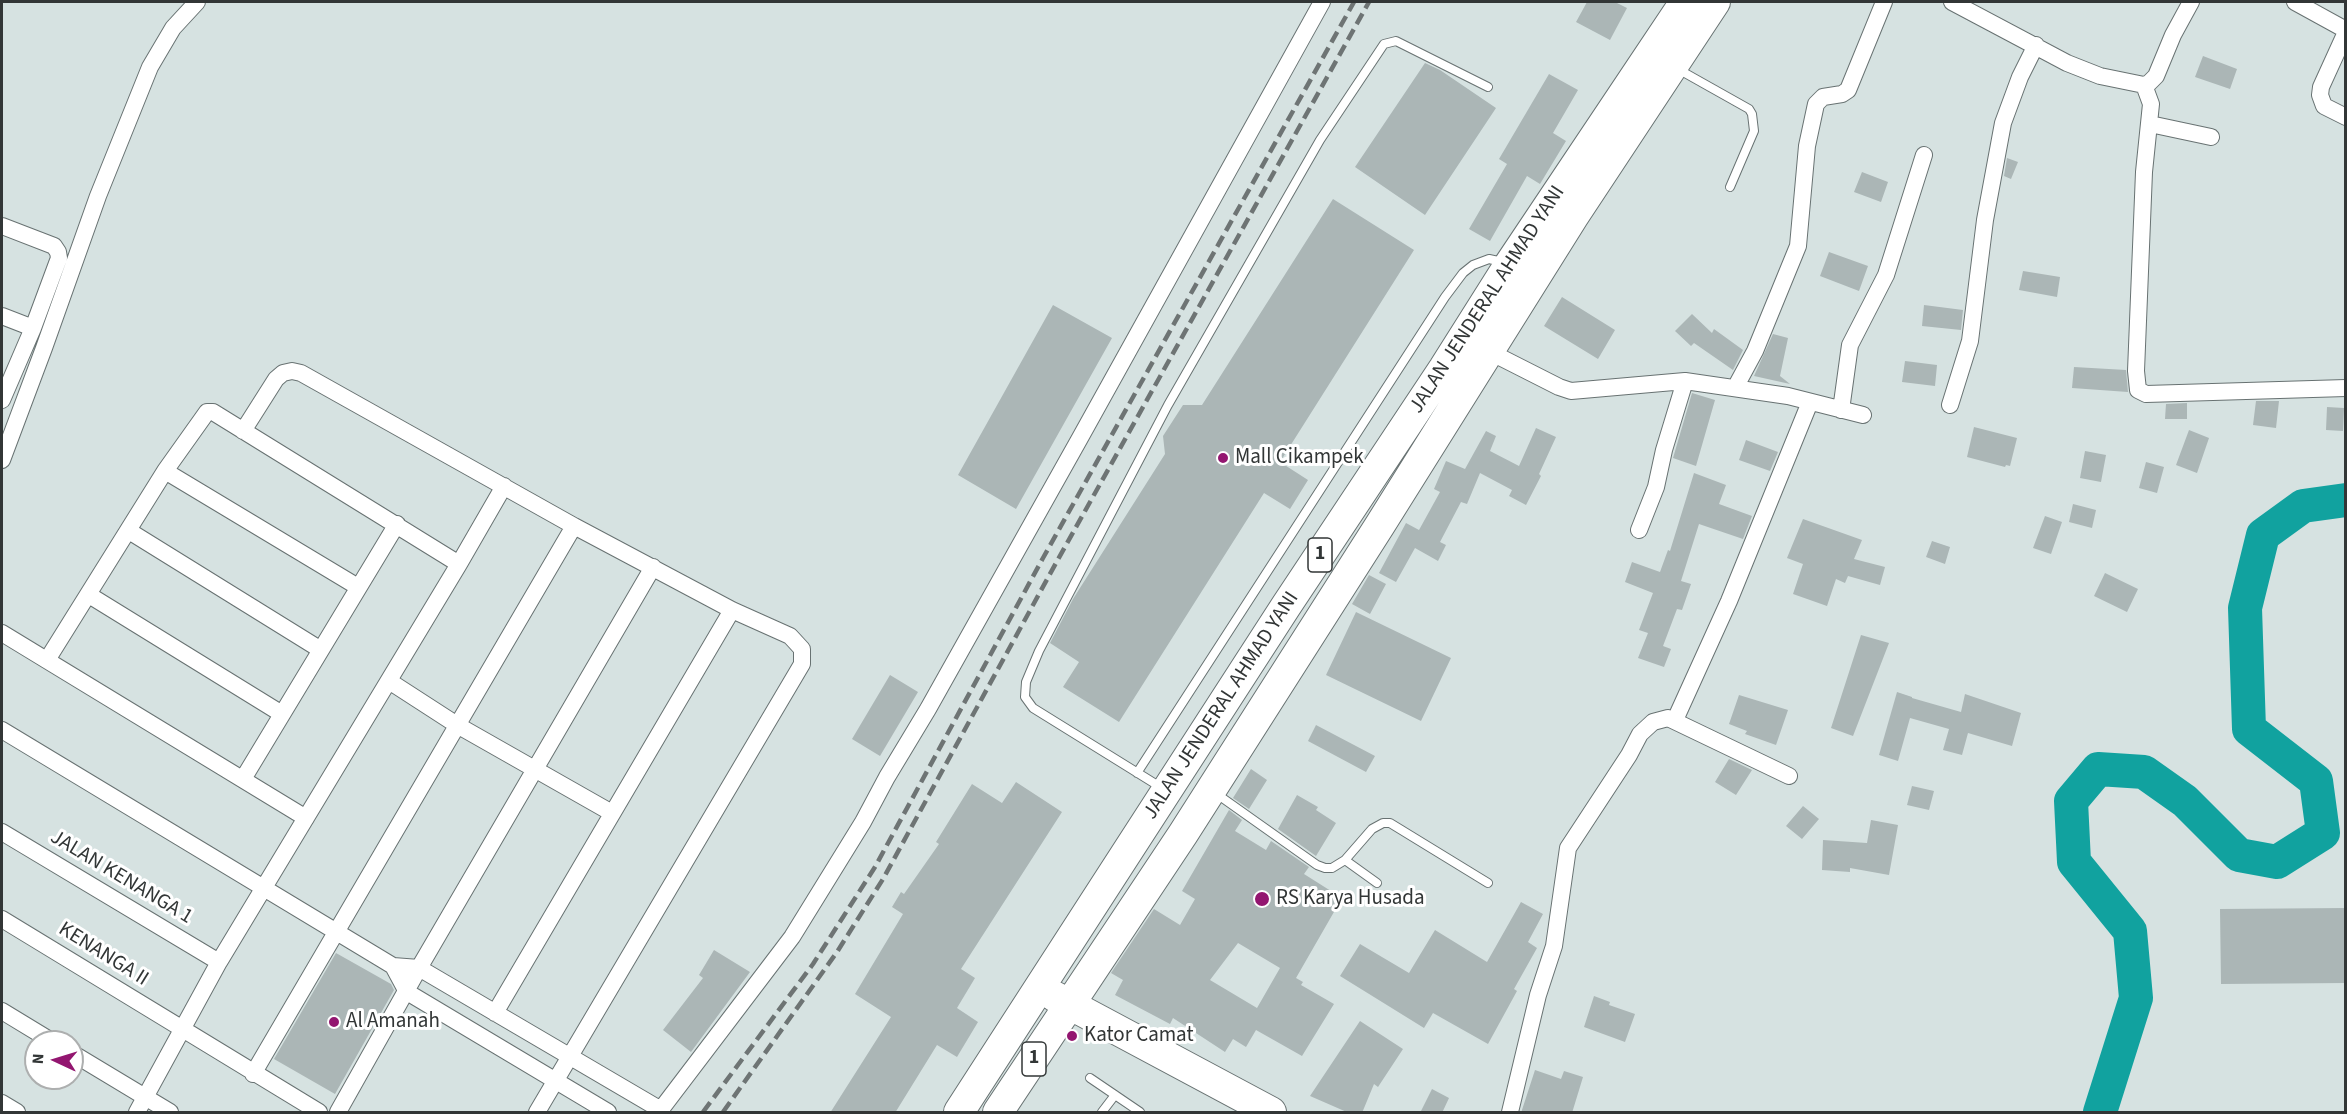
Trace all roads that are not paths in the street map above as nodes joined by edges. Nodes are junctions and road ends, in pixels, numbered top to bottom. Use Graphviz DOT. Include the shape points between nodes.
graph roads {
  1 [pos="197,2"];
  2 [pos="1322,2"];
  3 [pos="1685,2"];
  4 [pos="1715,2"];
  5 [pos="1884,2"];
  6 [pos="1952,2"];
  7 [pos="2191,2"];
  8 [pos="2295,2"];
  9 [pos="2346,31"];
  10 [pos="2036,45"];
  11 [pos="1674,66"];
  12 [pos="2144,85"];
  13 [pos="1488,87"];
  14 [pos="2346,117"];
  15 [pos="2150,124"];
  16 [pos="2211,137"];
  17 [pos="1924,155"];
  18 [pos="1730,187"];
  19 [pos="2,226"];
  20 [pos="1509,265"];
  21 [pos="2,316"];
  22 [pos="33,328"];
  23 [pos="1488,351"];
  24 [pos="1685,381"];
  25 [pos="1735,388"];
  26 [pos="2346,388"];
  27 [pos="2,398"];
  28 [pos="1810,402"];
  29 [pos="1950,405"];
  30 [pos="1841,410"];
  31 [pos="1863,415"];
  32 [pos="243,431"];
  33 [pos="2,460"];
  34 [pos="165,471"];
  35 [pos="504,486"];
  36 [pos="397,524"];
  37 [pos="574,526"];
  38 [pos="1639,530"];
  39 [pos="129,531"];
  40 [pos="459,564"];
  41 [pos="653,567"];
  42 [pos="358,587"];
  43 [pos="89,595"];
  44 [pos="732,610"];
  45 [pos="2,633"];
  46 [pos="321,650"];
  47 [pos="47,660"];
  48 [pos="388,681"];
  49 [pos="1229,695"];
  50 [pos="1261,712"];
  51 [pos="282,714"];
  52 [pos="1674,720"];
  53 [pos="458,725"];
  54 [pos="2,730"];
  55 [pos="534,770"];
  56 [pos="1137,773"];
  57 [pos="1789,776"];
  58 [pos="243,779"];
  59 [pos="1211,790"];
  60 [pos="1167,791"];
  61 [pos="612,813"];
  62 [pos="306,818"];
  63 [pos="2,832"];
  64 [pos="1345,860"];
  65 [pos="1377,883"];
  66 [pos="1488,883"];
  67 [pos="265,888"];
  68 [pos="2,919"];
  69 [pos="335,933"];
  70 [pos="219,962"];
  71 [pos="393,966"];
  72 [pos="419,968"];
  73 [pos="1041,989"];
  74 [pos="407,992"];
  75 [pos="1069,1006"];
  76 [pos="2,1011"];
  77 [pos="495,1013"];
  78 [pos="181,1029"];
  79 [pos="33,1030"];
  80 [pos="570,1057"];
  81 [pos="84,1062"];
  82 [pos="253,1074"];
  83 [pos="1090,1078"];
  84 [pos="555,1081"];
  85 [pos="1115,1095"];
  86 [pos="2,1103"];
  87 [pos="142,1105"];
  88 [pos="660,1111"];
  89 [pos="17,1113"];
  90 [pos="170,1113"];
  91 [pos="319,1113"];
  92 [pos="338,1113"];
  93 [pos="537,1113"];
  94 [pos="608,1113"];
  95 [pos="959,1113"];
  96 [pos="998,1113"];
  97 [pos="1102,1113"];
  98 [pos="1140,1113"];
  99 [pos="1271,1113"];
  100 [pos="1510,1113"];
  1 -- 33 [label="street" via="173,28 150,67 98,196"];
  2 -- 88 [label="street" via="863,822 792,937"];
  3 -- 20 [label="highway, JALAN JENDERAL AHMAD YANI / 1"];
  4 -- 11 [label="highway, JALAN JENDERAL AHMAD YANI / 1"];
  5 -- 25 [label="street" via="1848,90 1823,97 1816,104 1807,147 1798,246 1755,351"];
  6 -- 10 [label="street"];
  7 -- 12 [label="street" via="2156,76"];
  8 -- 9 [label="street"];
  9 -- 14 [label="street" via="2320,87 2324,106"];
  10 -- 12 [label="street" via="2100,76"];
  10 -- 29 [label="street" via="2003,123 1985,220 1970,341"];
  11 -- 18 [label="lane" via="1752,114 1754,131"];
  11 -- 23 [label="highway, JALAN JENDERAL AHMAD YANI / 1"];
  12 -- 15 [label="street" via="2151,104"];
  13 -- 56 [label="lane" via="1396,41 1384,44 1320,140 1174,395 1039,651 1026,682 1025,697 1033,708"];
  15 -- 16 [label="street"];
  15 -- 26 [label="street" via="2144,172 2137,336 2139,392"];
  17 -- 30 [label="street" via="1886,274 1850,345"];
  19 -- 22 [label="street" via="48,242 58,252"];
  20 -- 49 [label="highway, JALAN JENDERAL AHMAD YANI / 1"];
  20 -- 56 [label="lane" via="1489,259 1473,264 1463,273"];
  21 -- 22 [label="street"];
  22 -- 27 [label="street"];
  23 -- 24 [label="street" via="1571,391"];
  23 -- 50 [label="highway, JALAN JENDERAL AHMAD YANI / 1"];
  24 -- 25 [label="street"];
  24 -- 38 [label="street" via="1656,487"];
  25 -- 28 [label="street"];
  28 -- 30 [label="street"];
  28 -- 52 [label="street" via="1729,601"];
  30 -- 31 [label="street"];
  32 -- 34 [label="street" via="207,412"];
  32 -- 35 [label="street" via="276,379 292,371"];
  32 -- 36 [label="street"];
  34 -- 39 [label="street"];
  34 -- 42 [label="street"];
  35 -- 37 [label="street"];
  35 -- 40 [label="street"];
  36 -- 40 [label="street"];
  36 -- 42 [label="street"];
  37 -- 41 [label="street"];
  37 -- 53 [label="street"];
  39 -- 43 [label="street"];
  39 -- 46 [label="street"];
  40 -- 48 [label="street"];
  41 -- 44 [label="street"];
  41 -- 55 [label="street"];
  42 -- 46 [label="street"];
  43 -- 47 [label="street"];
  43 -- 51 [label="street"];
  44 -- 61 [label="street"];
  44 -- 80 [label="street" via="790,636 802,649 802,664"];
  45 -- 47 [label="street"];
  46 -- 51 [label="street"];
  47 -- 58 [label="street"];
  48 -- 53 [label="street"];
  48 -- 62 [label="street"];
  49 -- 50 [label="highway"];
  49 -- 60 [label="highway, JALAN JENDERAL AHMAD YANI / 1"];
  50 -- 59 [label="highway, JALAN JENDERAL AHMAD YANI / 1"];
  51 -- 58 [label="street"];
  52 -- 57 [label="street"];
  52 -- 100 [label="street" via="1653,722 1640,734 1568,848 1554,946"];
  53 -- 55 [label="street"];
  53 -- 69 [label="street"];
  54 -- 67 [label="street"];
  55 -- 61 [label="street"];
  55 -- 72 [label="street"];
  56 -- 60 [label="lane"];
  58 -- 62 [label="street"];
  59 -- 64 [label="lane" via="1317,865 1332,868"];
  59 -- 75 [label="highway, JALAN JENDERAL AHMAD YANI / 1"];
  60 -- 73 [label="highway, JALAN JENDERAL AHMAD YANI / 1"];
  61 -- 77 [label="street"];
  62 -- 67 [label="street"];
  63 -- 70 [label="street, JALAN KENANGA 1"];
  64 -- 65 [label="lane"];
  64 -- 66 [label="lane" via="1372,829 1390,823"];
  67 -- 69 [label="street"];
  67 -- 70 [label="street"];
  68 -- 78 [label="street, KENANGA II"];
  69 -- 71 [label="street"];
  69 -- 82 [label="street"];
  70 -- 78 [label="street"];
  71 -- 72 [label="street"];
  71 -- 74 [label="street"];
  72 -- 74 [label="street"];
  72 -- 77 [label="street"];
  73 -- 75 [label="highway"];
  73 -- 95 [label="highway, JALAN JENDERAL AHMAD YANI / 1"];
  74 -- 84 [label="street"];
  74 -- 92 [label="street"];
  75 -- 96 [label="highway, JALAN JENDERAL AHMAD YANI / 1"];
  75 -- 99 [label="highway"];
  76 -- 79 [label="street"];
  77 -- 80 [label="street"];
  78 -- 82 [label="street, KENANGA II"];
  78 -- 87 [label="street"];
  80 -- 84 [label="street"];
  80 -- 88 [label="street"];
  81 -- 87 [label="street"];
  82 -- 91 [label="street, KENANGA II"];
  83 -- 85 [label="lane"];
  84 -- 93 [label="street"];
  84 -- 94 [label="street"];
  85 -- 97 [label="lane"];
  85 -- 98 [label="lane"];
  86 -- 89 [label="street"];
  87 -- 90 [label="street"];
}
